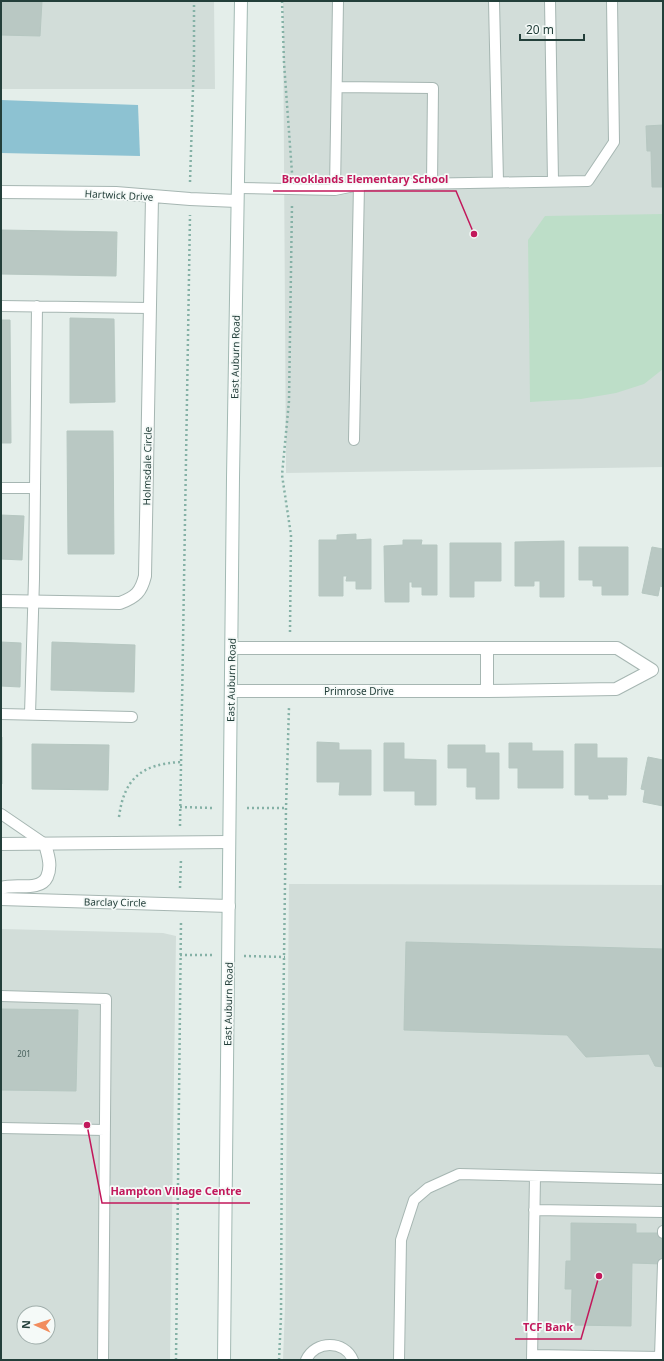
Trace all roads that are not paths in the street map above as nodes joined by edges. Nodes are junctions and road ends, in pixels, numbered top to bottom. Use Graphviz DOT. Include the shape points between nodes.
graph roads {
  1 [pos="241,1"];
  2 [pos="338,1"];
  3 [pos="494,1"];
  4 [pos="550,1"];
  5 [pos="612,1"];
  6 [pos="337,87"];
  7 [pos="553,181"];
  8 [pos="498,182"];
  9 [pos="432,184"];
  10 [pos="359,185"];
  11 [pos="238,188"];
  12 [pos="335,190"];
  13 [pos="1,192"];
  14 [pos="152,197"];
  15 [pos="237,201"];
  16 [pos="1,306"];
  17 [pos="37,306"];
  18 [pos="149,308"];
  19 [pos="354,440"];
  20 [pos="1,488"];
  21 [pos="35,488"];
  22 [pos="1,601"];
  23 [pos="33,602"];
  24 [pos="232,648"];
  25 [pos="487,648"];
  26 [pos="658,672"];
  27 [pos="231,691"];
  28 [pos="487,691"];
  29 [pos="1,714"];
  30 [pos="30,714"];
  31 [pos="132,717"];
  32 [pos="1,814"];
  33 [pos="228,842"];
  34 [pos="1,844"];
  35 [pos="45,844"];
  36 [pos="1,888"];
  37 [pos="1,899"];
  38 [pos="229,906"];
  39 [pos="1,996"];
  40 [pos="1,1128"];
  41 [pos="105,1130"];
  42 [pos="534,1176"];
  43 [pos="663,1178"];
  44 [pos="534,1210"];
  45 [pos="663,1212"];
  46 [pos="663,1264"];
  47 [pos="532,1357"];
  48 [pos="103,1360"];
  49 [pos="224,1360"];
  50 [pos="306,1360"];
  51 [pos="353,1360"];
  52 [pos="399,1360"];
  1 -- 11 [label="street, East Auburn Road"];
  2 -- 6 [label="lane"];
  3 -- 8 [label="lane"];
  4 -- 7 [label="lane"];
  5 -- 7 [label="lane" via="614,142 588,181"];
  6 -- 9 [label="lane" via="433,88"];
  6 -- 12 [label="lane"];
  7 -- 8 [label="lane"];
  8 -- 9 [label="lane"];
  9 -- 10 [label="lane"];
  10 -- 12 [label="lane"];
  10 -- 19 [label="lane"];
  11 -- 12 [label="lane"];
  11 -- 15 [label="street, East Auburn Road"];
  13 -- 14 [label="street, Hartwick Drive" via="116,193"];
  14 -- 15 [label="street, Hartwick Drive"];
  14 -- 18 [label="street, Holmsdale Circle"];
  15 -- 24 [label="street, East Auburn Road"];
  16 -- 17 [label="lane"];
  17 -- 18 [label="lane"];
  17 -- 21 [label="lane"];
  18 -- 23 [label="street, Holmsdale Circle" via="143,585 130,600 120,603"];
  20 -- 21 [label="lane"];
  21 -- 23 [label="lane"];
  22 -- 23 [label="street, Holmsdale Circle"];
  23 -- 30 [label="lane"];
  24 -- 25 [label="street, Primrose Drive"];
  24 -- 27 [label="street, East Auburn Road"];
  25 -- 26 [label="street, Primrose Drive" via="617,648"];
  25 -- 28 [label="street"];
  26 -- 28 [label="street, Primrose Drive" via="616,689"];
  27 -- 28 [label="street, Primrose Drive"];
  27 -- 33 [label="street, East Auburn Road"];
  29 -- 30 [label="lane"];
  30 -- 31 [label="lane"];
  32 -- 35 [label="lane"];
  33 -- 35 [label="street"];
  33 -- 38 [label="street, East Auburn Road"];
  34 -- 35 [label="street"];
  35 -- 36 [label="street" via="50,862 44,882 38,885"];
  37 -- 38 [label="street, Barclay Circle"];
  38 -- 49 [label="street, East Auburn Road"];
  39 -- 41 [label="lane" via="106,999"];
  40 -- 41 [label="lane"];
  41 -- 48 [label="lane"];
  42 -- 43 [label="lane"];
  42 -- 44 [label="lane"];
  42 -- 52 [label="lane" via="459,1174 428,1188 414,1200 401,1240"];
  44 -- 45 [label="lane"];
  44 -- 47 [label="lane"];
  46 -- 47 [label="lane" via="660,1357"];
  50 -- 51 [label="lane" via="314,1350 327,1344 347,1350"];
}
